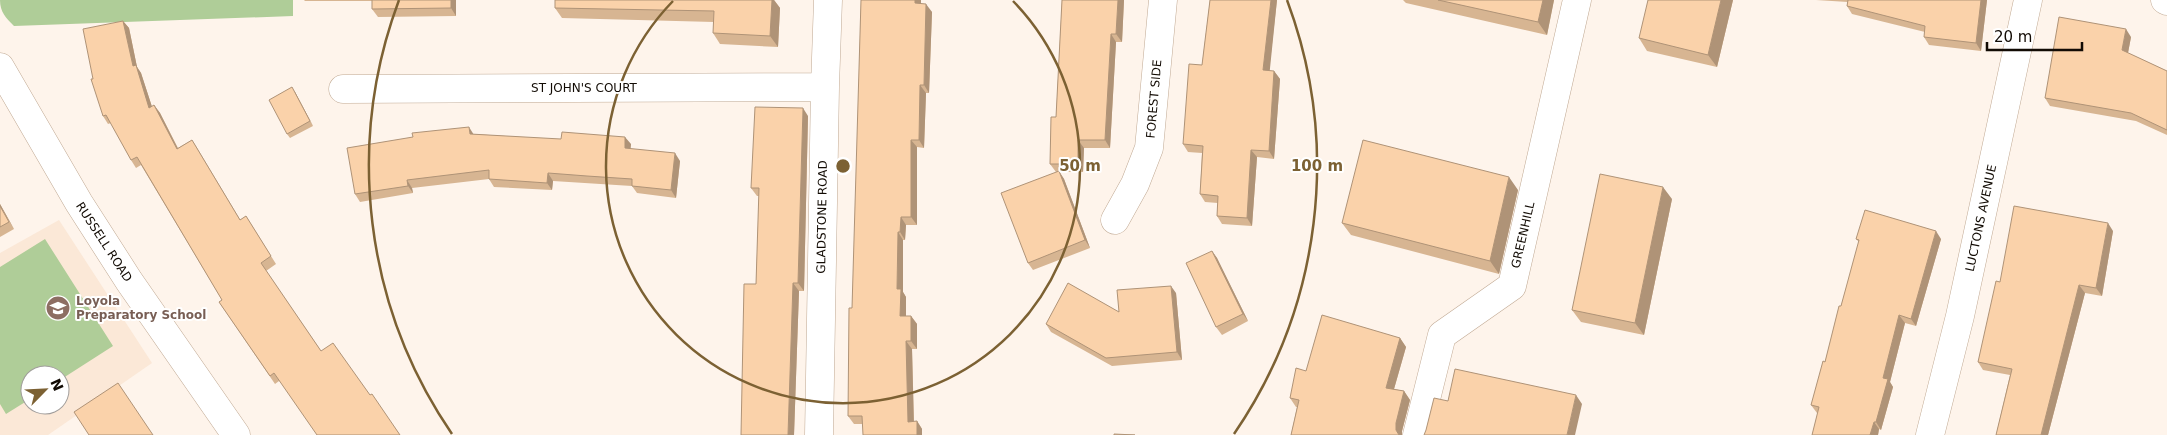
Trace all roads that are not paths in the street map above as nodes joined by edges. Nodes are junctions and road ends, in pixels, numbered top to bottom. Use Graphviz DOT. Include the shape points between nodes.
graph roads {
  1 [pos="828,0"];
  2 [pos="1163,0"];
  3 [pos="1577,0"];
  4 [pos="2028,0"];
  5 [pos="0,67"];
  6 [pos="825,87"];
  7 [pos="343,89"];
  8 [pos="1115,220"];
  9 [pos="236,435"];
  10 [pos="819,435"];
  11 [pos="1417,435"];
  12 [pos="1930,435"];
  1 -- 6 [label="street, GLADSTONE ROAD"];
  2 -- 8 [label="street, FOREST SIDE" via="1149,148 1136,184"];
  3 -- 11 [label="street, GREENHILL" via="1512,286 1442,335"];
  4 -- 12 [label="street, LUCTONS AVENUE" via="1960,316"];
  5 -- 9 [label="street, RUSSELL ROAD" via="79,203"];
  6 -- 7 [label="street, ST JOHN'S COURT"];
  6 -- 10 [label="street, GLADSTONE ROAD"];
}
